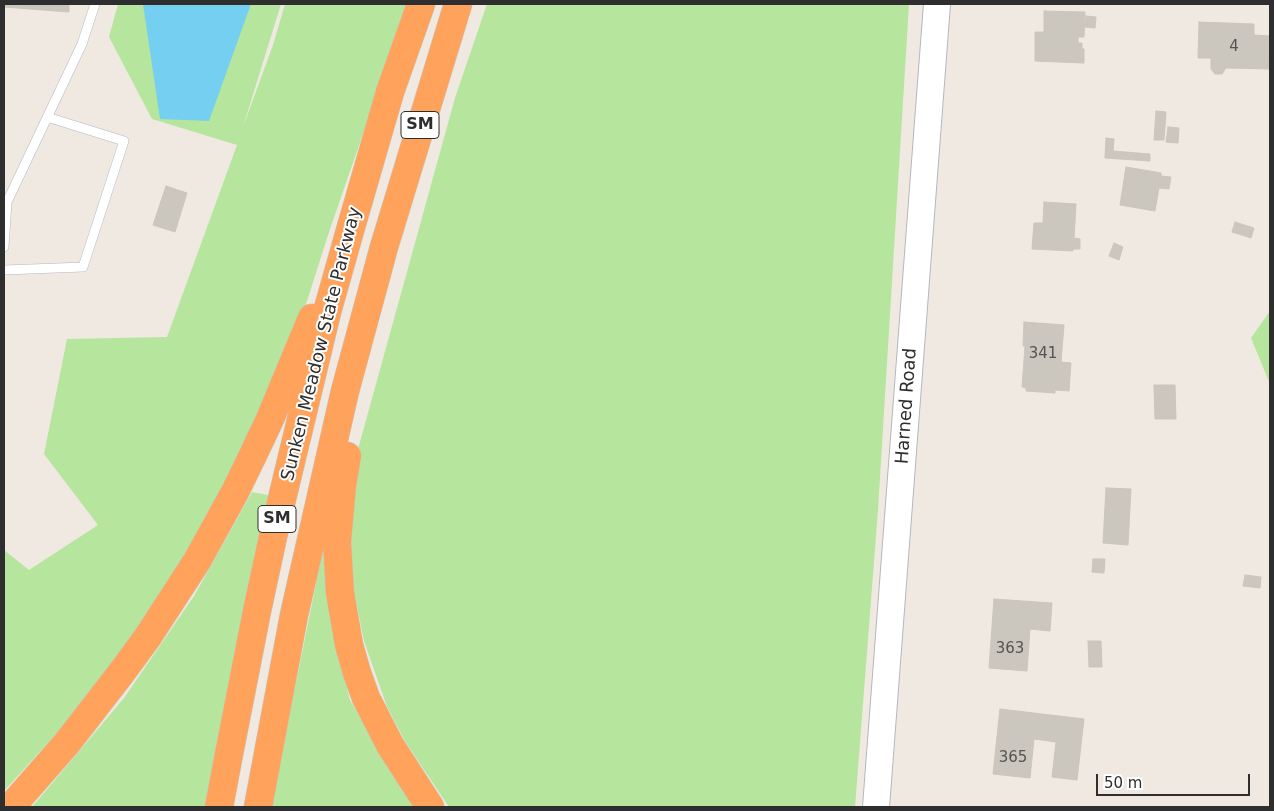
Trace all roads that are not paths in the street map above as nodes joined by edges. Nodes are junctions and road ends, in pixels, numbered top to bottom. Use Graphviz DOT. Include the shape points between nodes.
graph roads {
  1 [pos="95,4"];
  2 [pos="421,4"];
  3 [pos="458,4"];
  4 [pos="937,4"];
  5 [pos="47,117"];
  6 [pos="348,234"];
  7 [pos="4,246"];
  8 [pos="384,247"];
  9 [pos="4,270"];
  10 [pos="11,807"];
  11 [pos="220,807"];
  12 [pos="258,807"];
  13 [pos="430,807"];
  14 [pos="876,807"];
  1 -- 5 [label="lane" via="82,44"];
  2 -- 6 [label="highway, Sunken Meadow State Parkway / SM" via="390,92"];
  3 -- 8 [label="highway, Sunken Meadow State Parkway / SM"];
  4 -- 14 [label="main road, Harned Road"];
  5 -- 7 [label="lane" via="7,202"];
  5 -- 9 [label="lane" via="124,141 83,267"];
  6 -- 10 [label="highway" via="270,419 197,561 147,638 94,709"];
  6 -- 11 [label="highway, Sunken Meadow State Parkway / SM" via="274,532"];
  8 -- 12 [label="highway, Sunken Meadow State Parkway / SM" via="345,391 310,544"];
  8 -- 13 [label="highway" via="363,383 342,486 337,542 340,592 349,645 366,698 390,745"];
}
